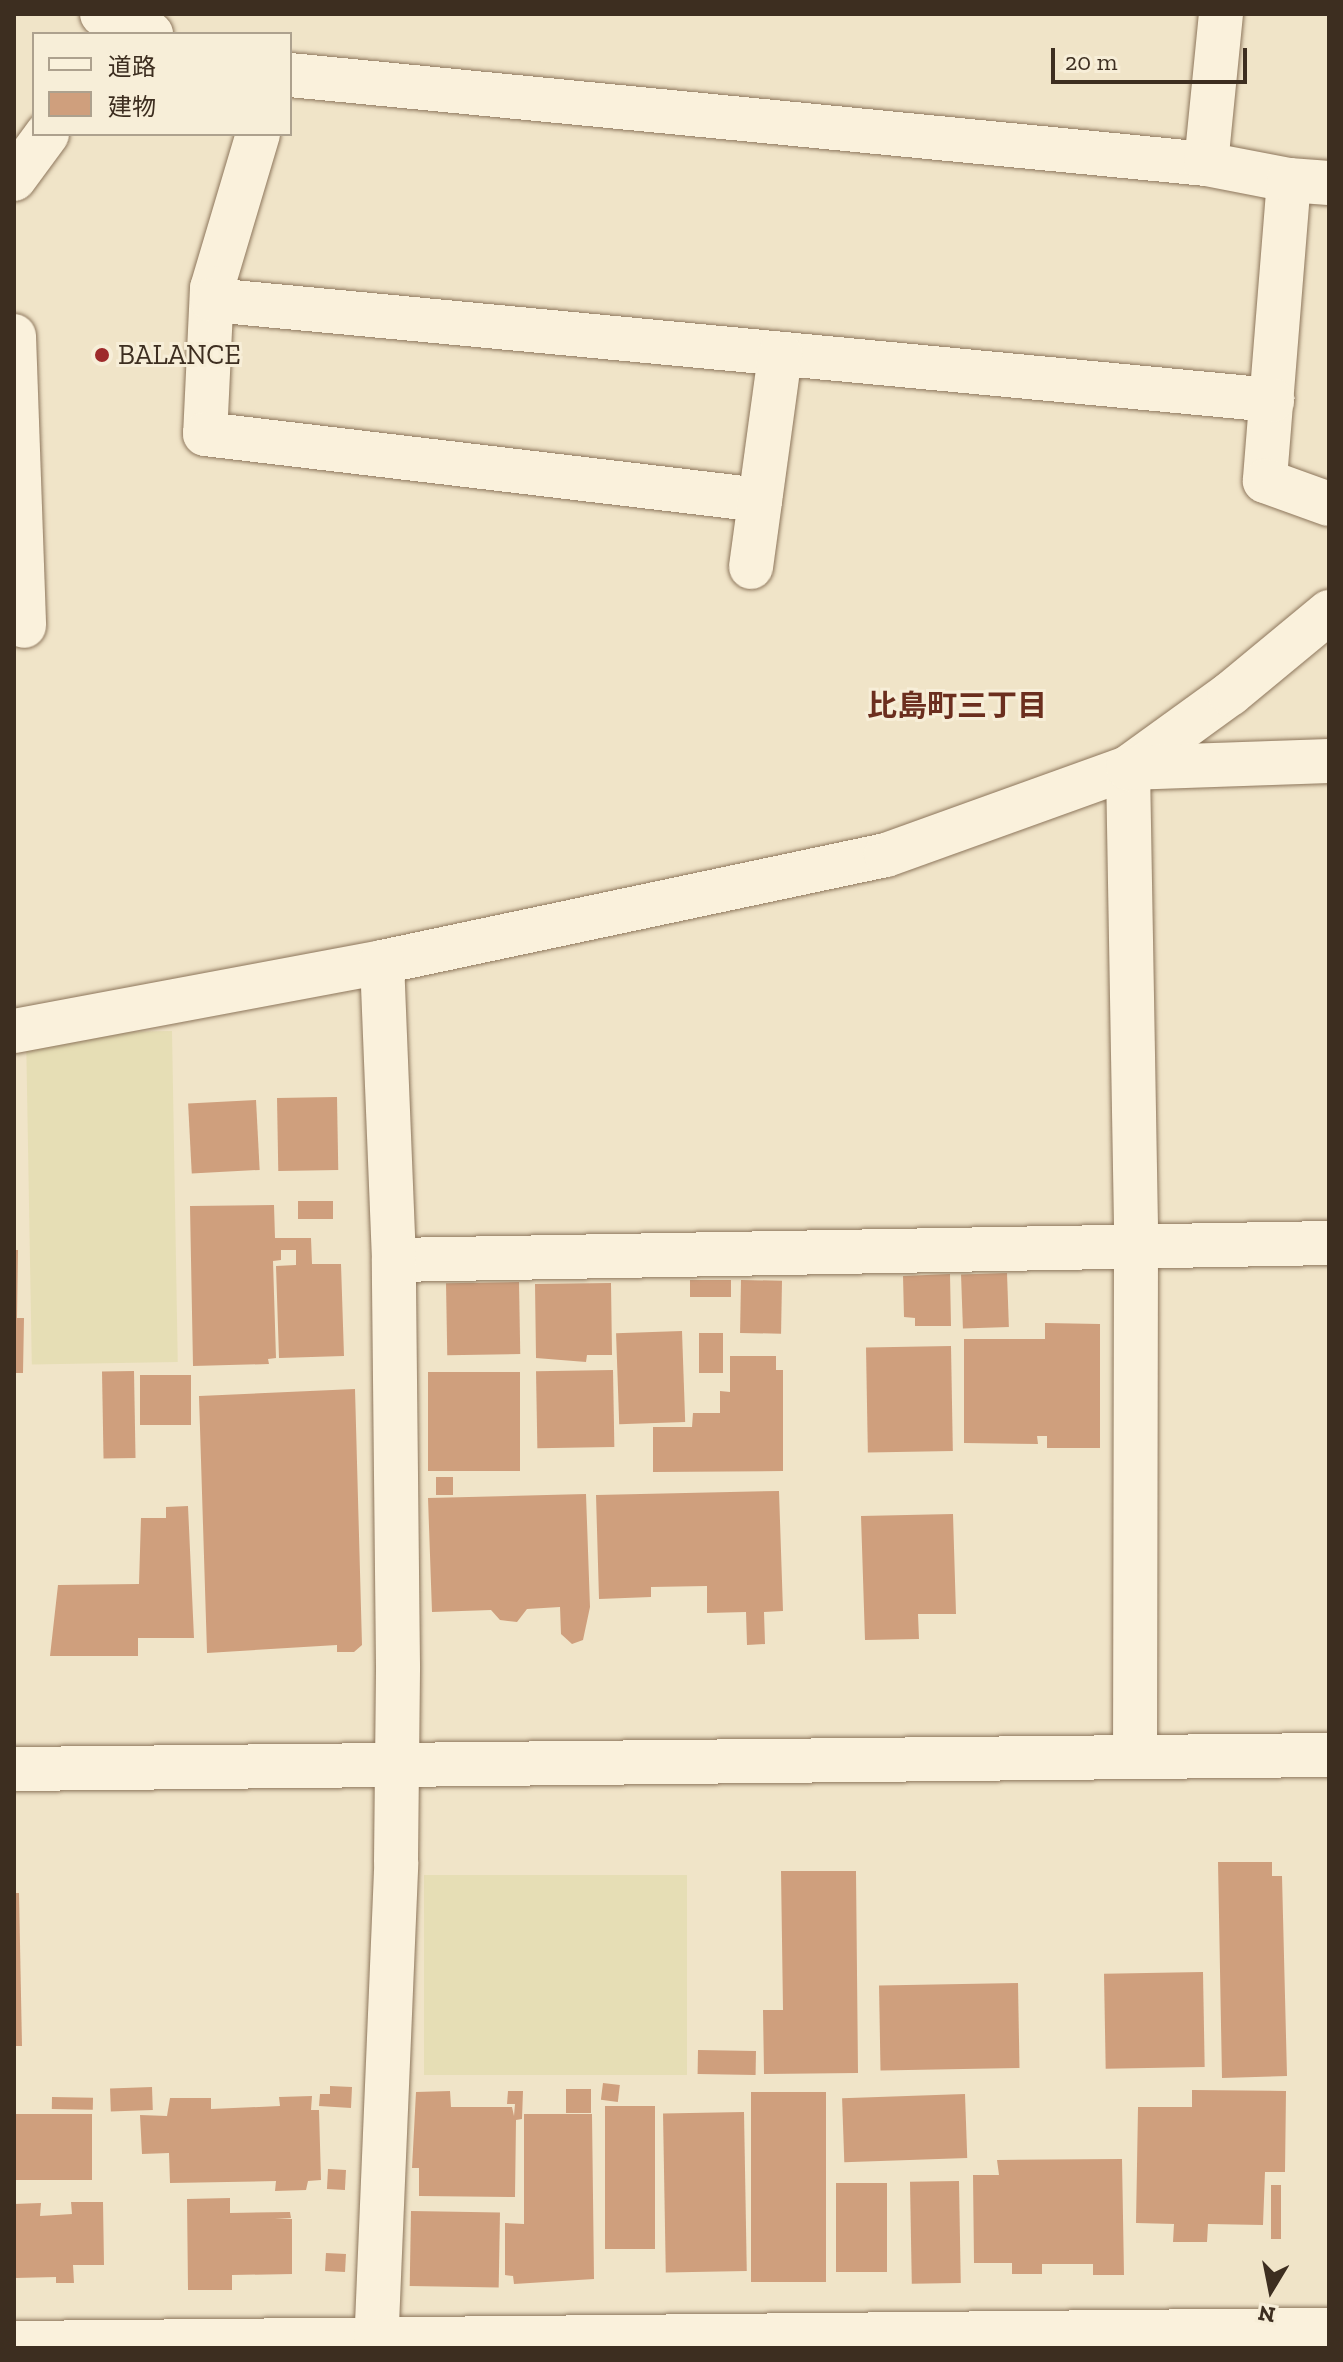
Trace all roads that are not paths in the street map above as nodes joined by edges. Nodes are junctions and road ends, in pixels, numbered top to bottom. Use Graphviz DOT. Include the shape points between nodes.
graph roads {
  1 [pos="1221,14"];
  2 [pos="292,75"];
  3 [pos="46,136"];
  4 [pos="257,136"];
  5 [pos="1206,164"];
  6 [pos="14,179"];
  7 [pos="1309,182"];
  8 [pos="212,300"];
  9 [pos="14,336"];
  10 [pos="780,354"];
  11 [pos="1272,400"];
  12 [pos="760,500"];
  13 [pos="1329,504"];
  14 [pos="751,567"];
  15 [pos="1329,612"];
  16 [pos="24,626"];
  17 [pos="1329,761"];
  18 [pos="1128,768"];
  19 [pos="382,962"];
  20 [pos="14,1031"];
  21 [pos="1329,1243"];
  22 [pos="1136,1247"];
  23 [pos="394,1260"];
  24 [pos="1329,1755"];
  25 [pos="1135,1757"];
  26 [pos="397,1765"];
  27 [pos="14,1769"];
  28 [pos="1329,2330"];
  29 [pos="14,2343"];
  30 [pos="376,2344"];
  1 -- 5 [label="street"];
  2 -- 5 [label="street"];
  3 -- 6 [label="street"];
  4 -- 8 [label="street"];
  5 -- 7 [label="street"];
  7 -- 11 [label="street"];
  8 -- 10 [label="street"];
  8 -- 12 [label="street" via="205,434"];
  9 -- 16 [label="street"];
  10 -- 11 [label="street"];
  10 -- 12 [label="street"];
  11 -- 13 [label="street" via="1265,481"];
  12 -- 14 [label="street"];
  15 -- 18 [label="street" via="1230,694"];
  17 -- 18 [label="street"];
  18 -- 19 [label="street" via="886,855"];
  18 -- 22 [label="street"];
  19 -- 20 [label="street"];
  19 -- 23 [label="street"];
  21 -- 22 [label="street"];
  22 -- 23 [label="street"];
  22 -- 25 [label="street"];
  23 -- 26 [label="street"];
  24 -- 25 [label="street"];
  25 -- 26 [label="street"];
  26 -- 27 [label="street"];
  26 -- 30 [label="street"];
  28 -- 30 [label="street"];
  29 -- 30 [label="street"];
}
